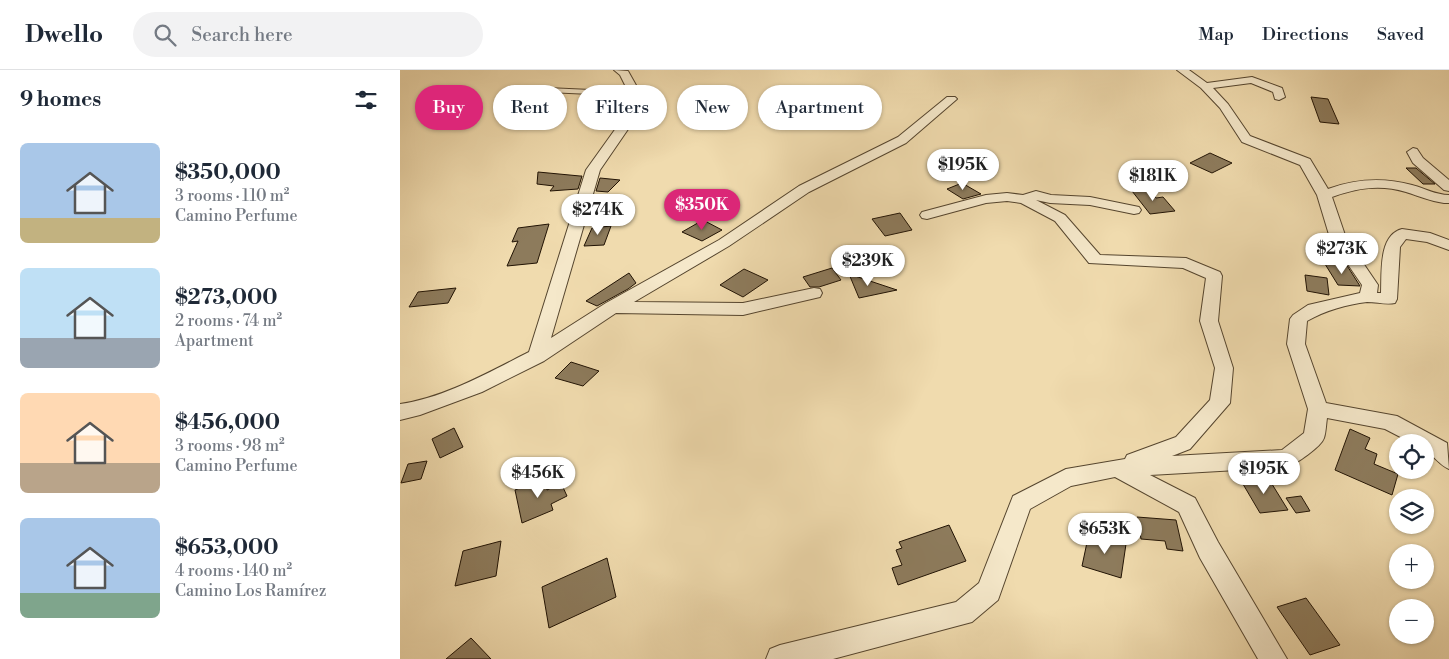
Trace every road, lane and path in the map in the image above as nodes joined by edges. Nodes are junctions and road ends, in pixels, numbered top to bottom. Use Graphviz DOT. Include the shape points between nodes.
graph roads {
  1 [pos="619,70"];
  2 [pos="1182,70"];
  3 [pos="630,85"];
  4 [pos="1206,86"];
  5 [pos="1279,97"];
  6 [pos="951,99"];
  7 [pos="621,130"];
  8 [pos="1413,152"];
  9 [pos="1449,186"];
  10 [pos="1324,195"];
  11 [pos="1024,199"];
  12 [pos="1449,199"];
  13 [pos="1134,210"];
  14 [pos="927,215"];
  15 [pos="1449,245"];
  16 [pos="803,292"];
  17 [pos="1368,297"];
  18 [pos="612,307"];
  19 [pos="537,356"];
  20 [pos="1318,409"];
  21 [pos="400,412"];
  22 [pos="1449,460"];
  23 [pos="1117,468"];
  24 [pos="807,656"];
  25 [pos="780,659"];
  26 [pos="1273,659"];
  1 -- 3 [label="street"];
  2 -- 4 [label="street"];
  4 -- 5 [label="street" via="1252,80 1278,90"];
  4 -- 10 [label="street" via="1226,107 1246,139 1305,162"];
  6 -- 18 [label="street" via="902,140 804,189 724,243"];
  7 -- 19 [label="street" via="593,170"];
  8 -- 9 [label="street"];
  10 -- 12 [label="street" via="1375,181 1441,200"];
  10 -- 17 [label="street" via="1338,238 1370,284"];
  11 -- 13 [label="street" via="1036,195"];
  11 -- 14 [label="street" via="986,199"];
  11 -- 23 [label="street" via="1060,218 1096,260 1186,263 1214,276 1209,321 1224,368 1220,403 1183,443"];
  15 -- 17 [label="street" via="1402,234 1392,247 1389,298"];
  16 -- 18 [label="street" via="743,309"];
  17 -- 20 [label="street" via="1314,309 1299,319 1296,344"];
  18 -- 19 [label="street"];
  19 -- 21 [label="street" via="475,387"];
  20 -- 22 [label="street" via="1390,422 1440,449"];
  20 -- 23 [label="street" via="1314,437 1288,458"];
  23 -- 24 [label="street" via="1066,478 1021,502 990,591 963,613"];
  23 -- 26 [label="street" via="1186,505"];
  24 -- 25 [label="street"];
}
